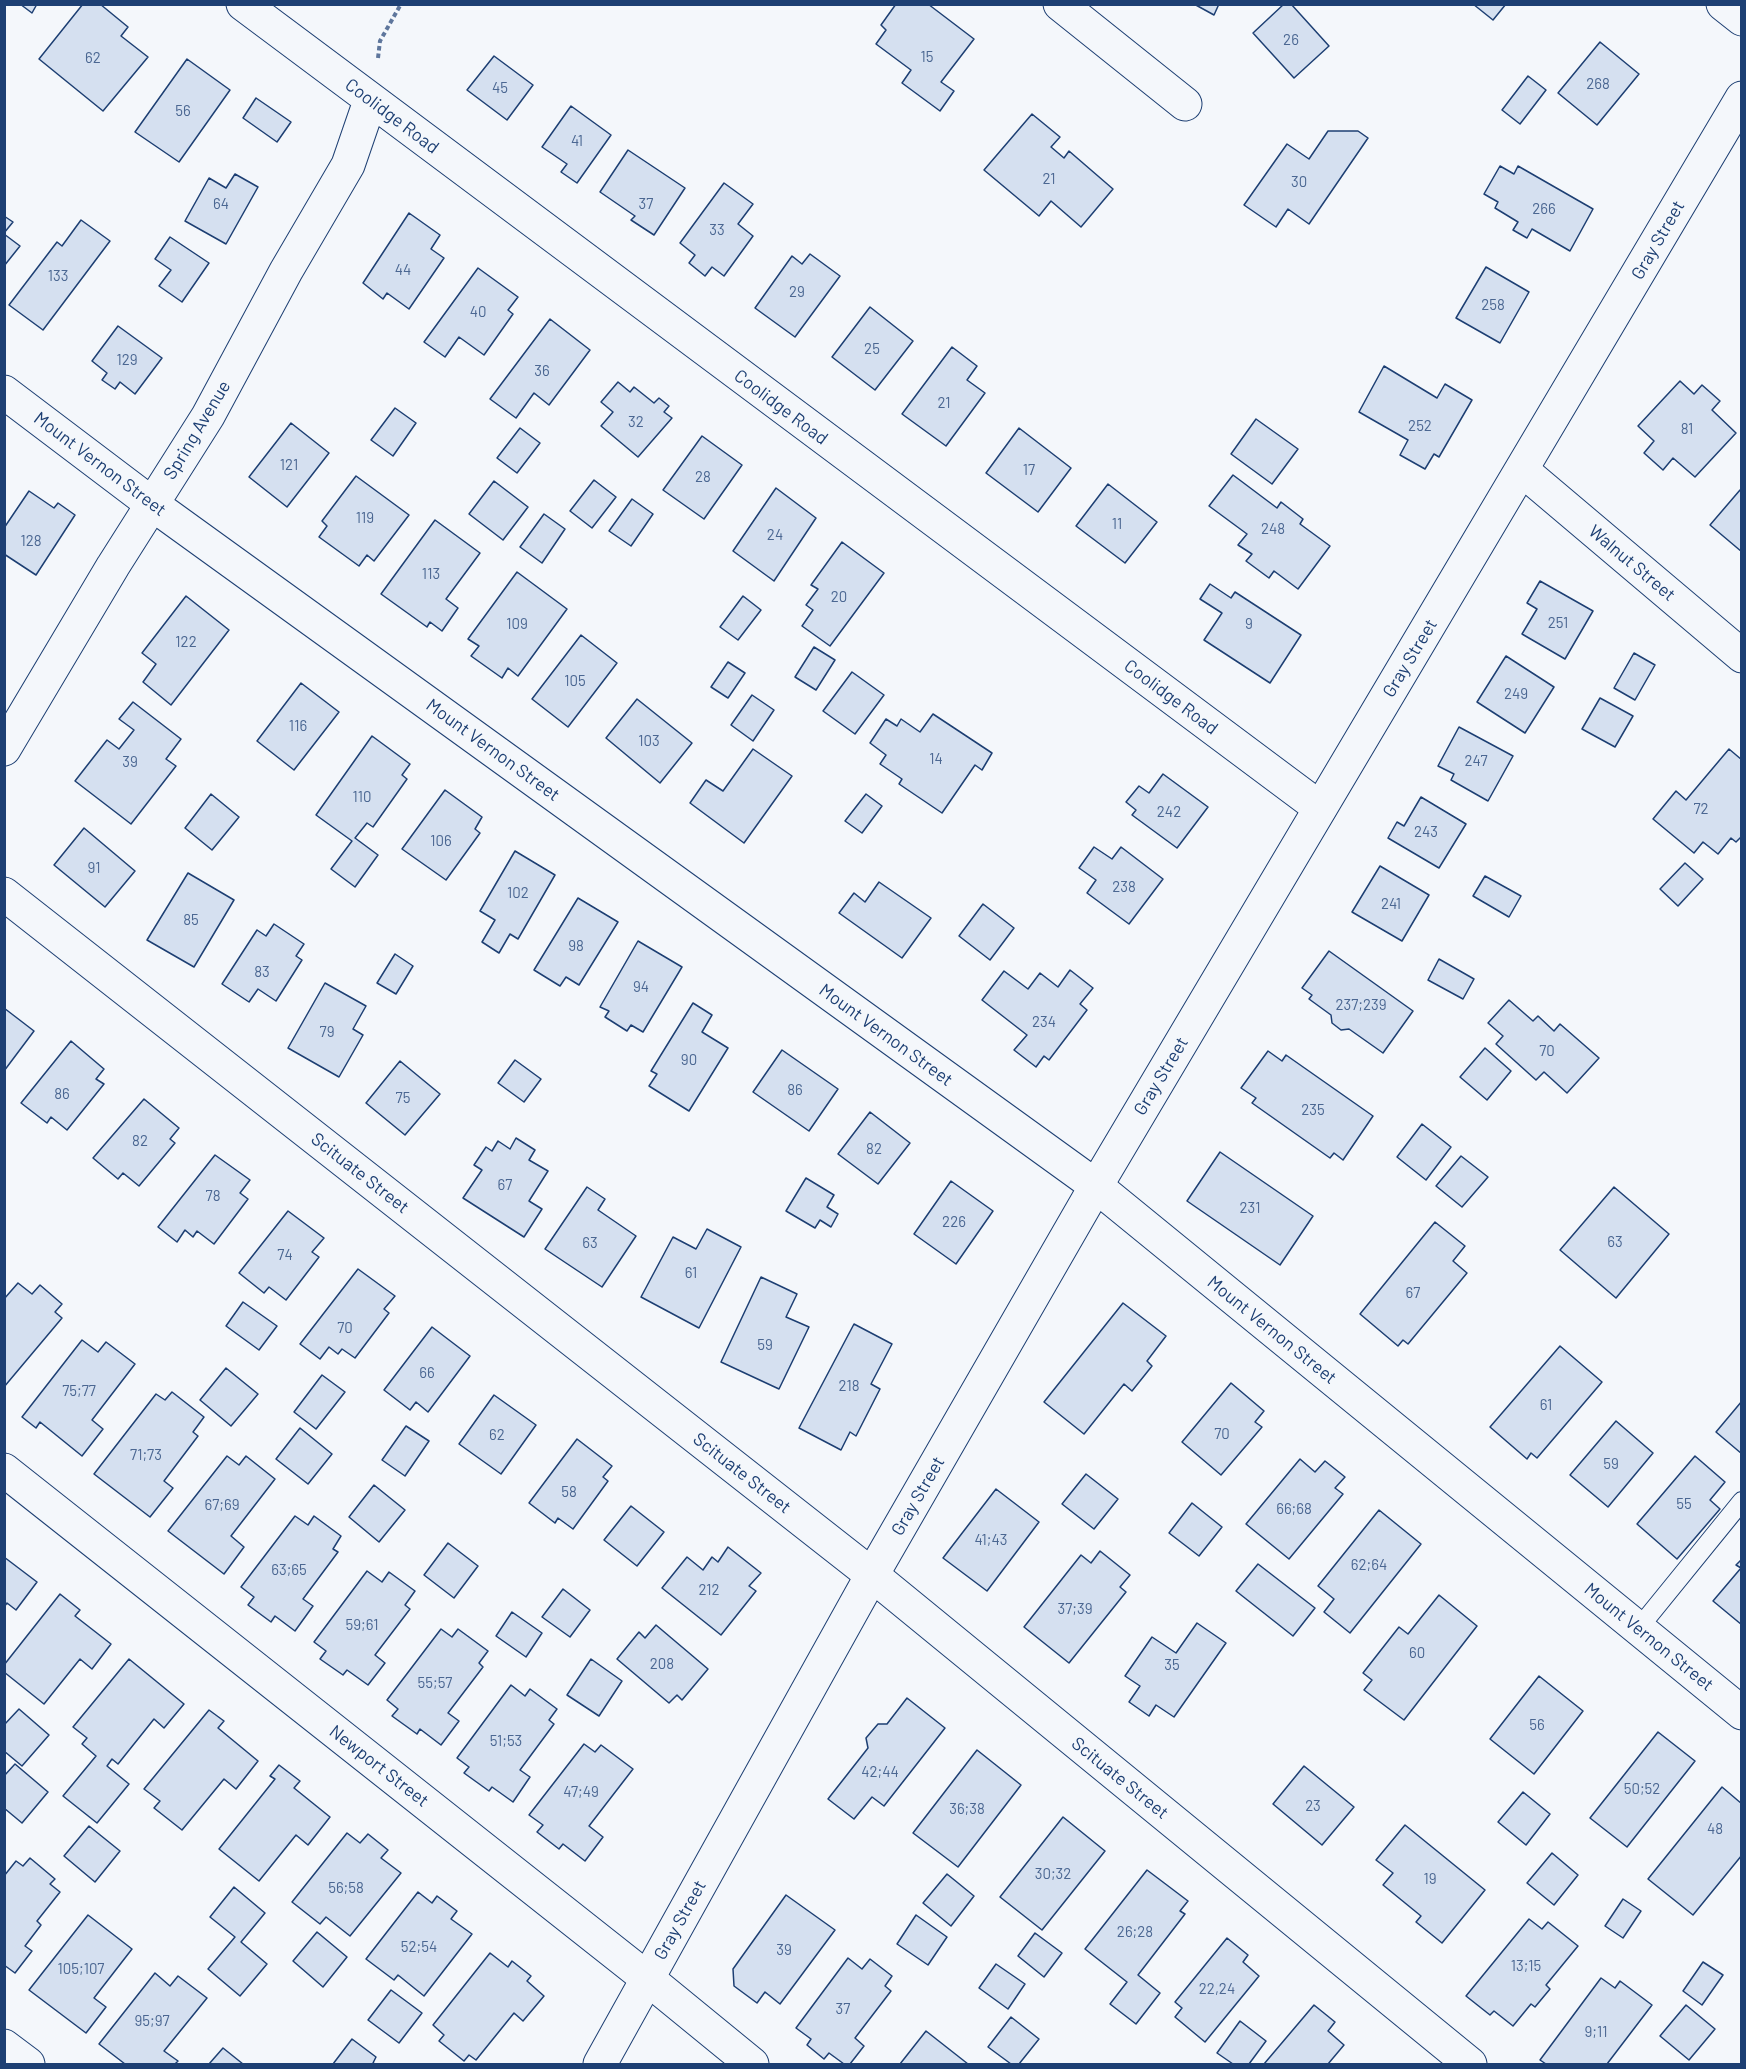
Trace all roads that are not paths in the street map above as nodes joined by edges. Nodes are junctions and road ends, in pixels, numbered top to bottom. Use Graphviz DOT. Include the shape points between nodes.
graph roads {
  1 [pos="243,4"];
  2 [pos="1060,4"];
  3 [pos="1723,4"];
  4 [pos="1742,19"];
  5 [pos="370,101"];
  6 [pos="1185,104"];
  7 [pos="1737,118"];
  8 [pos="4,392"];
  9 [pos="1522,470"];
  10 [pos="152,504"];
  11 [pos="1742,656"];
  12 [pos="4,749"];
  13 [pos="1320,808"];
  14 [pos="4,894"];
  15 [pos="1096,1186"];
  16 [pos="4,1470"];
  17 [pos="1742,1501"];
  18 [pos="872,1575"];
  19 [pos="1638,1629"];
  20 [pos="1742,1713"];
  21 [pos="648,1979"];
  22 [pos="4,2046"];
  23 [pos="28,2064"];
  24 [pos="600,2064"];
  25 [pos="752,2064"];
  26 [pos="1470,2064"];
  1 -- 5 [label="street, Coolidge Road"];
  2 -- 6 [label="street"];
  3 -- 4 [label="street"];
  5 -- 10 [label="street, Spring Avenue" via="348,165 208,416"];
  5 -- 13 [label="street, Coolidge Road"];
  7 -- 9 [label="street, Gray Street"];
  8 -- 10 [label="street, Mount Vernon Street"];
  9 -- 11 [label="street, Walnut Street"];
  9 -- 13 [label="street, Gray Street"];
  10 -- 12 [label="street, Spring Avenue"];
  10 -- 15 [label="street, Mount Vernon Street"];
  13 -- 15 [label="street, Gray Street"];
  14 -- 18 [label="street, Scituate Street"];
  15 -- 18 [label="street, Gray Street"];
  15 -- 19 [label="street, Mount Vernon Street"];
  16 -- 21 [label="street, Newport Street"];
  17 -- 19 [label="lane"];
  18 -- 21 [label="street, Gray Street"];
  18 -- 26 [label="street, Scituate Street"];
  19 -- 20 [label="street, Mount Vernon Street"];
  21 -- 24 [label="street, Gray Street"];
  21 -- 25 [label="street, Newport Street"];
  22 -- 23 [label="street"];
}
